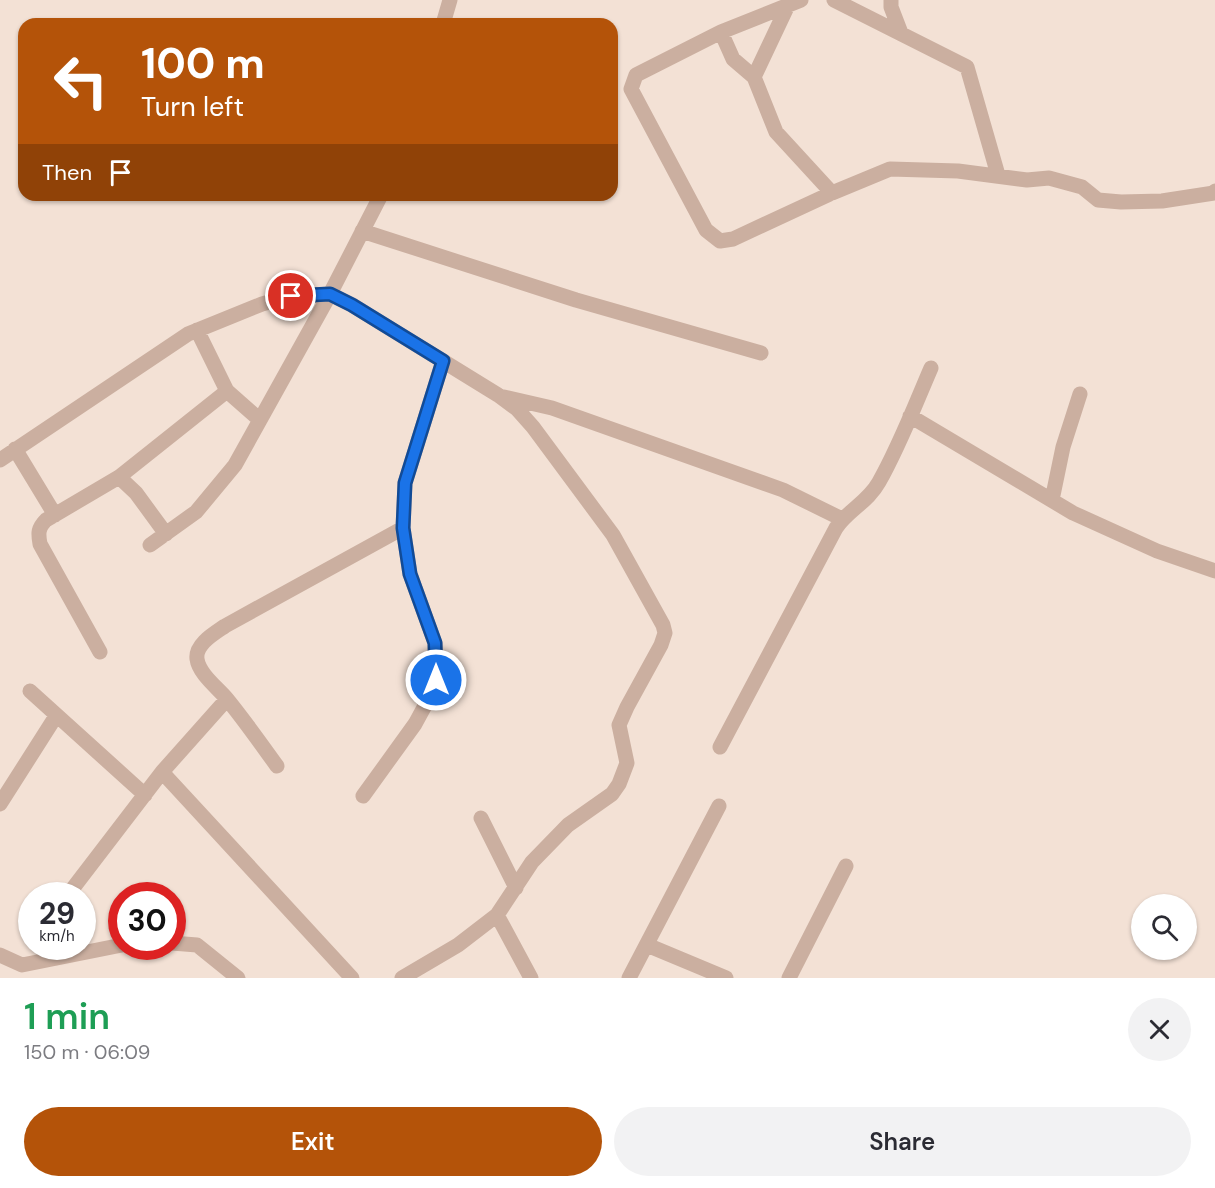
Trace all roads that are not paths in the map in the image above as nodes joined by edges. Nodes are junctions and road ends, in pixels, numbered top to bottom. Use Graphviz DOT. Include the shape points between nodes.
graph roads {
  1 [pos="450,0"];
  2 [pos="834,0"];
  3 [pos="891,0"];
  4 [pos="795,2"];
  5 [pos="445,18"];
  6 [pos="722,32"];
  7 [pos="902,33"];
  8 [pos="754,77"];
  9 [pos="998,175"];
  10 [pos="1215,191"];
  11 [pos="832,193"];
  12 [pos="378,201"];
  13 [pos="362,231"];
  14 [pos="330,294"];
  15 [pos="197,330"];
  16 [pos="761,353"];
  17 [pos="443,361"];
  18 [pos="931,368"];
  19 [pos="227,391"];
  20 [pos="1080,394"];
  21 [pos="498,395"];
  22 [pos="910,416"];
  23 [pos="260,420"];
  24 [pos="15,449"];
  25 [pos="0,460"];
  26 [pos="120,477"];
  27 [pos="1052,500"];
  28 [pos="55,515"];
  29 [pos="842,519"];
  30 [pos="403,528"];
  31 [pos="166,534"];
  32 [pos="150,545"];
  33 [pos="1215,572"];
  34 [pos="100,652"];
  35 [pos="30,691"];
  36 [pos="227,699"];
  37 [pos="56,716"];
  38 [pos="720,747"];
  39 [pos="277,766"];
  40 [pos="162,772"];
  41 [pos="145,795"];
  42 [pos="363,795"];
  43 [pos="0,804"];
  44 [pos="719,807"];
  45 [pos="481,818"];
  46 [pos="846,866"];
  47 [pos="78,882"];
  48 [pos="516,888"];
  49 [pos="497,915"];
  50 [pos="186,944"];
  51 [pos="647,945"];
  52 [pos="108,948"];
  53 [pos="0,955"];
  54 [pos="238,978"];
  55 [pos="352,978"];
  56 [pos="402,978"];
  57 [pos="531,978"];
  58 [pos="629,978"];
  59 [pos="726,978"];
  60 [pos="789,978"];
  1 -- 5 [label="street"];
  2 -- 7 [label="street"];
  3 -- 7 [label="street"];
  4 -- 6 [label="street"];
  4 -- 8 [label="street"];
  6 -- 8 [label="street" via="733,59"];
  6 -- 11 [label="street" via="636,75 631,89 706,230 720,241 733,239"];
  7 -- 9 [label="street" via="967,67"];
  8 -- 11 [label="street" via="776,132"];
  9 -- 10 [label="street" via="1027,180 1049,178 1082,187 1098,200 1121,202 1162,201"];
  9 -- 11 [label="street" via="890,169"];
  12 -- 13 [label="street"];
  13 -- 14 [label="street"];
  13 -- 16 [label="street" via="576,300"];
  14 -- 15 [label="street" via="291,296"];
  14 -- 17 [label="street"];
  14 -- 23 [label="street"];
  15 -- 19 [label="street"];
  15 -- 24 [label="street"];
  17 -- 21 [label="street"];
  17 -- 30 [label="street" via="405,483"];
  18 -- 22 [label="street"];
  19 -- 23 [label="street"];
  19 -- 26 [label="street"];
  20 -- 27 [label="street"];
  21 -- 29 [label="street" via="552,408 783,490"];
  21 -- 48 [label="street" via="533,427 613,535 665,633 619,725 627,764 619,784 602,802 568,825 532,862"];
  22 -- 27 [label="street"];
  22 -- 29 [label="street" via="879,482 867,499"];
  23 -- 31 [label="street" via="228,474 196,512"];
  24 -- 25 [label="street"];
  24 -- 28 [label="street"];
  26 -- 28 [label="street"];
  26 -- 31 [label="street"];
  27 -- 33 [label="street" via="1157,551"];
  28 -- 34 [label="street" via="40,527 40,544"];
  29 -- 38 [label="street"];
  30 -- 36 [label="street" via="208,638 199,648 197,658"];
  30 -- 42 [label="street" via="410,574 435,643 436,680 415,723"];
  31 -- 32 [label="street"];
  35 -- 37 [label="street"];
  36 -- 39 [label="street"];
  36 -- 40 [label="street"];
  37 -- 41 [label="street"];
  37 -- 43 [label="street"];
  40 -- 41 [label="street"];
  40 -- 55 [label="street"];
  41 -- 47 [label="street"];
  44 -- 51 [label="street"];
  45 -- 48 [label="street"];
  46 -- 60 [label="street"];
  48 -- 49 [label="street"];
  49 -- 56 [label="street" via="458,945"];
  49 -- 57 [label="street"];
  50 -- 54 [label="street" via="196,945"];
  51 -- 58 [label="street"];
  51 -- 59 [label="street"];
  52 -- 53 [label="street" via="22,965"];
}
